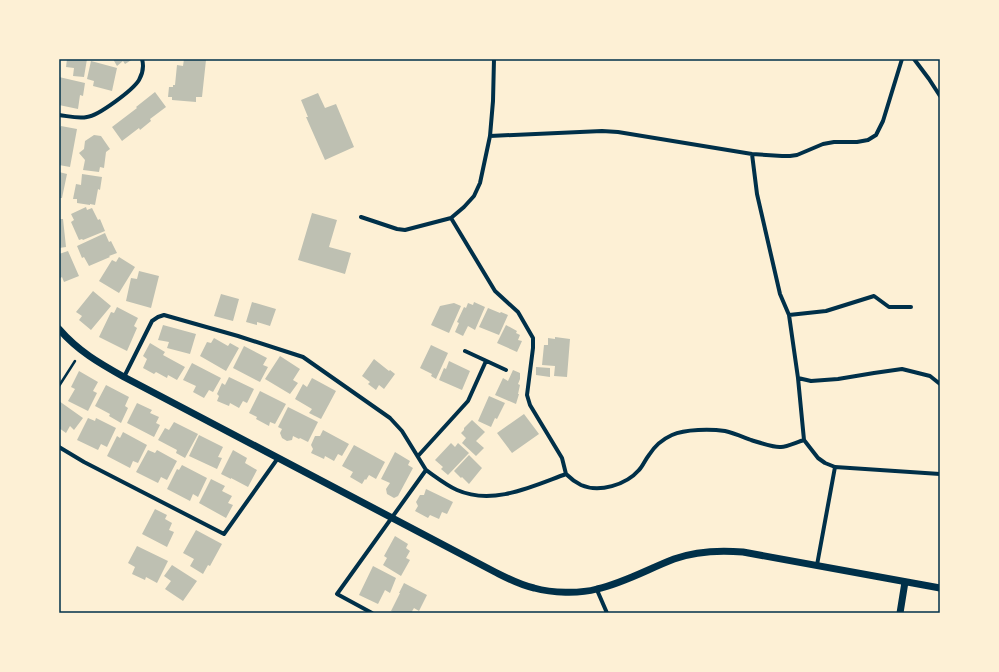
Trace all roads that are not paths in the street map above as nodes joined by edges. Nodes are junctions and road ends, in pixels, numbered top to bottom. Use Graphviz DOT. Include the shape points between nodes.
graph roads {
  1 [pos="142,59"];
  2 [pos="494,59"];
  3 [pos="902,59"];
  4 [pos="914,59"];
  5 [pos="940,96"];
  6 [pos="59,115"];
  7 [pos="490,136"];
  8 [pos="752,154"];
  9 [pos="361,217"];
  10 [pos="451,218"];
  11 [pos="911,307"];
  12 [pos="789,315"];
  13 [pos="59,329"];
  14 [pos="464,351"];
  15 [pos="486,361"];
  16 [pos="506,370"];
  17 [pos="124,377"];
  18 [pos="798,378"];
  19 [pos="940,384"];
  20 [pos="804,440"];
  21 [pos="59,447"];
  22 [pos="418,456"];
  23 [pos="278,458"];
  24 [pos="835,467"];
  25 [pos="426,470"];
  26 [pos="566,474"];
  27 [pos="940,474"];
  28 [pos="392,518"];
  29 [pos="818,565"];
  30 [pos="905,582"];
  31 [pos="940,588"];
  32 [pos="597,590"];
  33 [pos="372,613"];
  34 [pos="607,613"];
  35 [pos="900,613"];
  1 -- 6 [label="street" via="143,73 139,81 98,114 87,118"];
  2 -- 7 [label="street" via="494,101"];
  3 -- 8 [label="street" via="883,121 876,135 857,142 823,144 797,155"];
  4 -- 5 [label="street"];
  7 -- 8 [label="street" via="618,132"];
  7 -- 10 [label="street" via="480,183 474,196"];
  8 -- 12 [label="street" via="757,194 780,294"];
  9 -- 10 [label="street" via="405,230"];
  10 -- 26 [label="street" via="495,291 518,312 533,338 527,395 530,405 562,458"];
  11 -- 12 [label="street" via="889,307 874,296 826,311"];
  12 -- 18 [label="street"];
  13 -- 17 [label="street" via="81,351"];
  14 -- 15 [label="street"];
  15 -- 16 [label="street"];
  15 -- 22 [label="street" via="468,401"];
  17 -- 22 [label="street" via="152,321 164,315 303,357 390,418 402,430"];
  17 -- 23 [label="street"];
  18 -- 19 [label="street" via="811,381 838,380 902,369 930,376"];
  18 -- 20 [label="street"];
  20 -- 24 [label="street" via="818,458"];
  20 -- 26 [label="street" via="780,447 727,432 682,431 663,440 649,454 640,470 622,483 594,488 582,485"];
  21 -- 23 [label="street" via="224,534"];
  22 -- 25 [label="street"];
  23 -- 28 [label="street"];
  24 -- 27 [label="street"];
  24 -- 29 [label="street"];
  25 -- 26 [label="street" via="458,491 489,496 514,492"];
  25 -- 28 [label="street"];
  28 -- 32 [label="street" via="494,572 534,588 563,592"];
  28 -- 33 [label="street" via="337,594"];
  29 -- 30 [label="street"];
  29 -- 32 [label="street" via="743,552 713,550 675,559"];
  30 -- 31 [label="street"];
  30 -- 35 [label="street"];
  32 -- 34 [label="street"];
}
